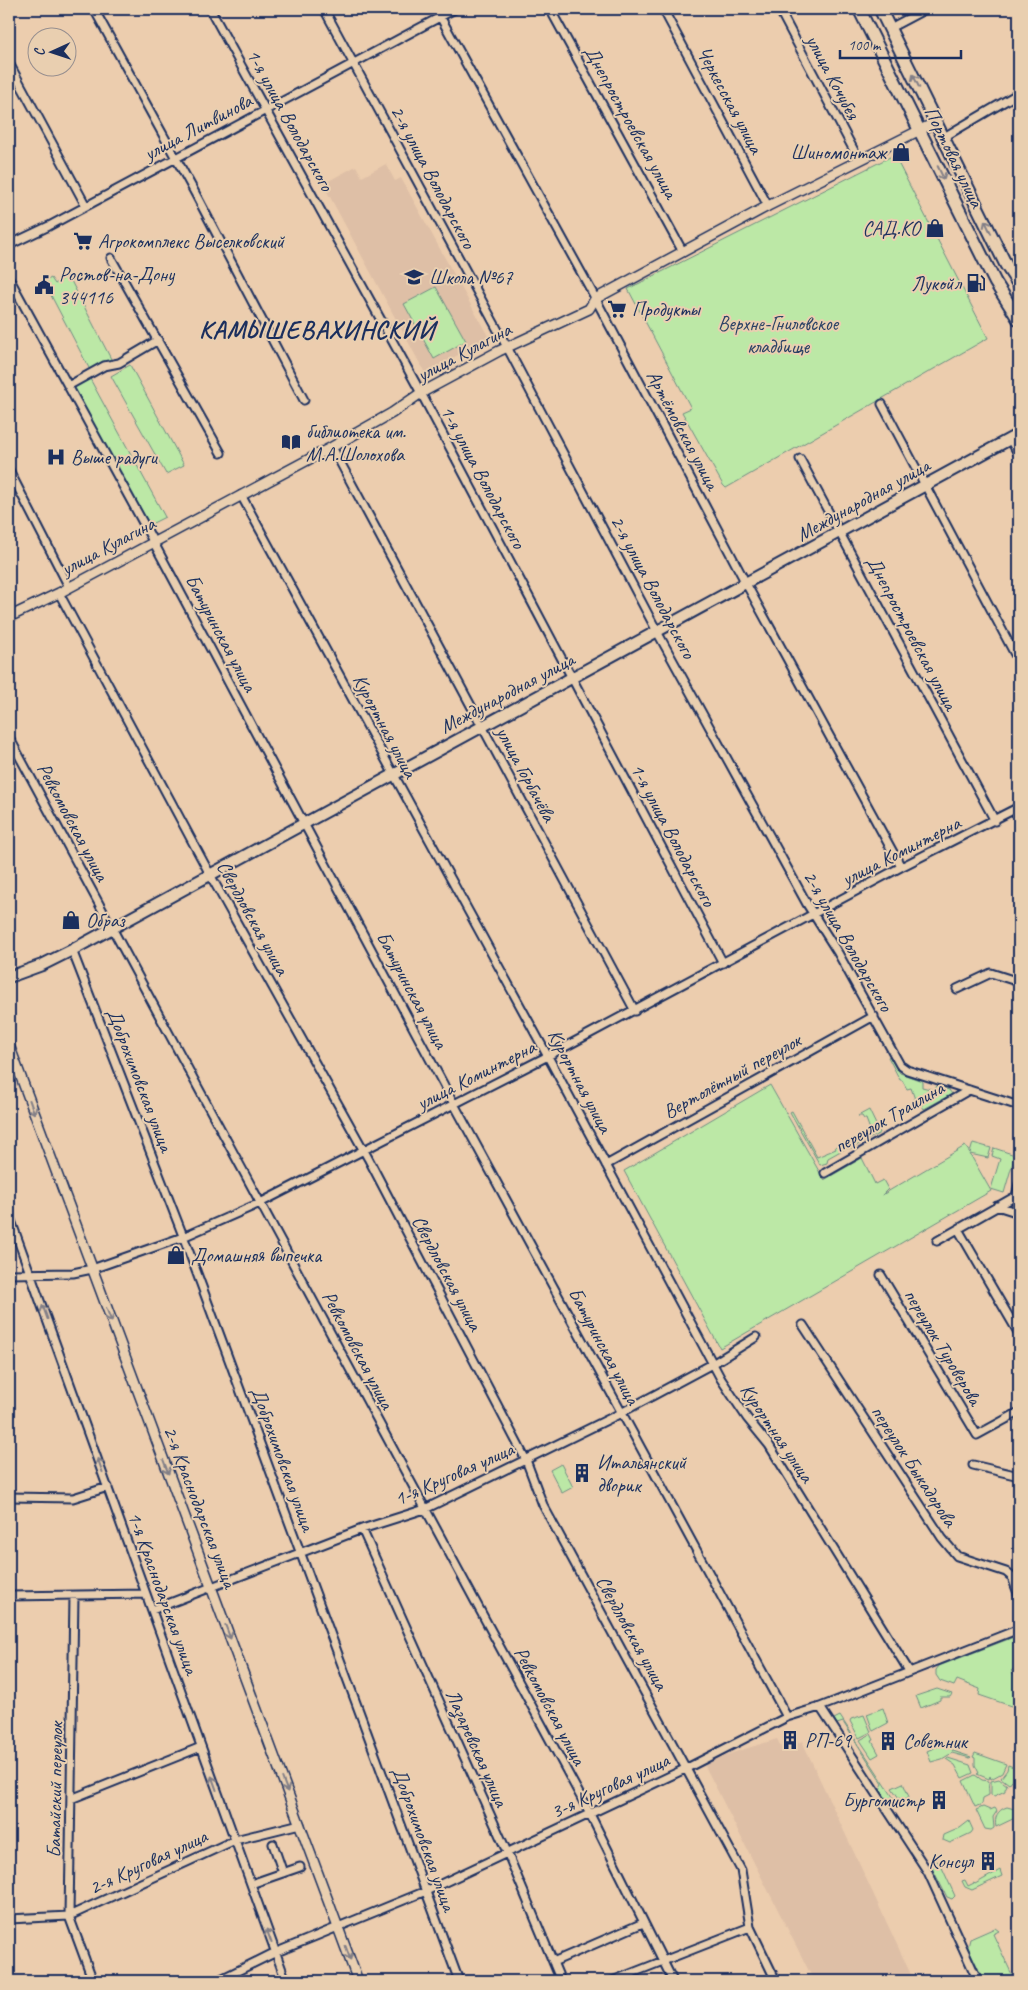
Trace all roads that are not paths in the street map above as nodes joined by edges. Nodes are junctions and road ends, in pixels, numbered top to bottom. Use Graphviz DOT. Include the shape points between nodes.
graph roads {
  1 [pos="94,9"];
  2 [pos="210,9"];
  3 [pos="324,9"];
  4 [pos="436,9"];
  5 [pos="454,9"];
  6 [pos="550,9"];
  7 [pos="662,9"];
  8 [pos="779,9"];
  9 [pos="859,9"];
  10 [pos="880,9"];
  11 [pos="926,9"];
  12 [pos="440,17"];
  13 [pos="890,28"];
  14 [pos="353,63"];
  15 [pos="9,64"];
  16 [pos="1019,93"];
  17 [pos="264,109"];
  18 [pos="936,122"];
  19 [pos="919,130"];
  20 [pos="944,137"];
  21 [pos="174,158"];
  22 [pos="859,160"];
  23 [pos="86,206"];
  24 [pos="768,206"];
  25 [pos="9,245"];
  26 [pos="997,246"];
  27 [pos="683,252"];
  28 [pos="982,256"];
  29 [pos="111,258"];
  30 [pos="9,278"];
  31 [pos="1019,285"];
  32 [pos="595,299"];
  33 [pos="1019,320"];
  34 [pos="158,340"];
  35 [pos="507,347"];
  36 [pos="68,386"];
  37 [pos="421,393"];
  38 [pos="304,400"];
  39 [pos="882,404"];
  40 [pos="1015,436"];
  41 [pos="332,447"];
  42 [pos="220,453"];
  43 [pos="1019,455"];
  44 [pos="800,460"];
  45 [pos="9,470"];
  46 [pos="926,485"];
  47 [pos="241,494"];
  48 [pos="839,532"];
  49 [pos="154,542"];
  50 [pos="746,583"];
  51 [pos="69,587"];
  52 [pos="59,592"];
  53 [pos="9,617"];
  54 [pos="658,632"];
  55 [pos="1019,662"];
  56 [pos="571,678"];
  57 [pos="481,726"];
  58 [pos="9,737"];
  59 [pos="393,775"];
  60 [pos="1019,807"];
  61 [pos="995,821"];
  62 [pos="305,823"];
  63 [pos="901,868"];
  64 [pos="210,875"];
  65 [pos="814,914"];
  66 [pos="111,928"];
  67 [pos="72,950"];
  68 [pos="723,963"];
  69 [pos="9,977"];
  70 [pos="1019,982"];
  71 [pos="957,989"];
  72 [pos="635,1011"];
  73 [pos="874,1016"];
  74 [pos="9,1045"];
  75 [pos="548,1056"];
  76 [pos="969,1090"];
  77 [pos="454,1104"];
  78 [pos="1019,1106"];
  79 [pos="364,1150"];
  80 [pos="606,1165"];
  81 [pos="825,1173"];
  82 [pos="1019,1184"];
  83 [pos="1016,1196"];
  84 [pos="260,1203"];
  85 [pos="997,1206"];
  86 [pos="1011,1211"];
  87 [pos="1019,1213"];
  88 [pos="9,1215"];
  89 [pos="958,1229"];
  90 [pos="183,1237"];
  91 [pos="937,1241"];
  92 [pos="92,1269"];
  93 [pos="9,1274"];
  94 [pos="31,1274"];
  95 [pos="881,1275"];
  96 [pos="803,1325"];
  97 [pos="1019,1334"];
  98 [pos="756,1337"];
  99 [pos="714,1363"];
  100 [pos="622,1412"];
  101 [pos="1019,1412"];
  102 [pos="526,1460"];
  103 [pos="973,1465"];
  104 [pos="1019,1476"];
  105 [pos="108,1486"];
  106 [pos="9,1496"];
  107 [pos="425,1510"];
  108 [pos="362,1529"];
  109 [pos="301,1553"];
  110 [pos="211,1587"];
  111 [pos="146,1594"];
  112 [pos="9,1596"];
  113 [pos="74,1596"];
  114 [pos="1019,1596"];
  115 [pos="152,1610"];
  116 [pos="1019,1629"];
  117 [pos="909,1671"];
  118 [pos="820,1706"];
  119 [pos="787,1717"];
  120 [pos="201,1746"];
  121 [pos="687,1768"];
  122 [pos="71,1798"];
  123 [pos="590,1814"];
  124 [pos="300,1824"];
  125 [pos="235,1840"];
  126 [pos="273,1844"];
  127 [pos="506,1852"];
  128 [pos="300,1867"];
  129 [pos="283,1873"];
  130 [pos="250,1884"];
  131 [pos="426,1891"];
  132 [pos="69,1916"];
  133 [pos="9,1919"];
  134 [pos="643,1923"];
  135 [pos="750,1927"];
  136 [pos="338,1928"];
  137 [pos="275,1953"];
  138 [pos="553,1962"];
  139 [pos="663,1962"];
  140 [pos="93,1981"];
  141 [pos="217,1981"];
  142 [pos="286,1981"];
  143 [pos="358,1981"];
  144 [pos="459,1981"];
  145 [pos="561,1981"];
  146 [pos="612,1981"];
  147 [pos="673,1981"];
  148 [pos="776,1981"];
  149 [pos="978,1981"];
  1 -- 21 [label="street"];
  2 -- 17 [label="street, 1-я улица Володарского"];
  3 -- 14 [label="street, 2-я улица Володарского"];
  4 -- 12 [label="street, Артёмовская улица"];
  5 -- 12 [label="street, улица Литвинова"];
  6 -- 27 [label="street, Днепростроевская улица"];
  7 -- 24 [label="street, Черкесская улица"];
  8 -- 22 [label="street, улица Кочубея"];
  9 -- 19 [label="main road, Портовая улица"];
  10 -- 13 [label="main road, Портовая улица"];
  11 -- 13 [label="street"];
  12 -- 14 [label="street, улица Литвинова"];
  12 -- 32 [label="street, Артёмовская улица"];
  18 -- 13 [label="main road, Портовая улица, one-way"];
  14 -- 17 [label="street, улица Литвинова"];
  14 -- 35 [label="street, 2-я улица Володарского"];
  15 -- 23 [label="street"];
  16 -- 20 [label="street"];
  17 -- 21 [label="street, улица Литвинова"];
  17 -- 37 [label="street, 1-я улица Володарского"];
  18 -- 19 [label="street, улица Кулагина"];
  18 -- 20 [label="main road, Портовая улица"];
  19 -- 22 [label="street, улица Кулагина"];
  19 -- 28 [label="main road, Портовая улица, one-way"];
  26 -- 20 [label="main road, Портовая улица, one-way"];
  21 -- 23 [label="street, улица Литвинова"];
  21 -- 38 [label="street"];
  22 -- 24 [label="street, улица Кулагина"];
  23 -- 25 [label="street, улица Литвинова"];
  24 -- 27 [label="street, улица Кулагина"];
  26 -- 28 [label="main road" via="994,256"];
  26 -- 31 [label="main road, Портовая улица"];
  27 -- 32 [label="street, улица Кулагина"];
  28 -- 33 [label="main road, Портовая улица"];
  29 -- 34 [label="street"];
  30 -- 36 [label="street, Батуринская улица"];
  32 -- 35 [label="street, улица Кулагина" via="589,309"];
  32 -- 50 [label="street, Артёмовская улица"];
  34 -- 36 [label="street" via="120,363 104,366"];
  34 -- 42 [label="street"];
  35 -- 37 [label="street, улица Кулагина"];
  35 -- 54 [label="street, 2-я улица Володарского"];
  36 -- 49 [label="street, Батуринская улица"];
  37 -- 41 [label="street, улица Кулагина"];
  37 -- 56 [label="street, 1-я улица Володарского"];
  39 -- 46 [label="street"];
  40 -- 43 [label="street"];
  40 -- 46 [label="main road, Международная улица"];
  41 -- 47 [label="street, улица Кулагина"];
  41 -- 57 [label="street, улица Горбачёва"];
  44 -- 48 [label="street, Днепростроевская улица"];
  45 -- 51 [label="street"];
  46 -- 48 [label="main road, Международная улица"];
  46 -- 55 [label="street"];
  47 -- 49 [label="street, улица Кулагина"];
  47 -- 59 [label="street, Курортная улица"];
  48 -- 50 [label="main road, Международная улица"];
  48 -- 61 [label="street, Днепростроевская улица"];
  49 -- 51 [label="street, улица Кулагина"];
  49 -- 62 [label="street, Батуринская улица"];
  50 -- 54 [label="main road, Международная улица"];
  50 -- 63 [label="street, Артёмовская улица"];
  51 -- 52 [label="street, улица Кулагина"];
  52 -- 53 [label="street, улица Кулагина"];
  52 -- 64 [label="street, Свердловская улица"];
  54 -- 56 [label="main road, Международная улица"];
  54 -- 65 [label="street, 2-я улица Володарского"];
  56 -- 57 [label="main road, Международная улица"];
  56 -- 68 [label="street, 1-я улица Володарского"];
  57 -- 59 [label="main road, Международная улица"];
  57 -- 72 [label="street, улица Горбачёва"];
  58 -- 66 [label="street, Ревкомовская улица"];
  59 -- 62 [label="main road, Международная улица"];
  59 -- 75 [label="street, Курортная улица"];
  60 -- 61 [label="street, улица Коминтерна"];
  61 -- 63 [label="street, улица Коминтерна"];
  62 -- 64 [label="main road, Международная улица"];
  62 -- 77 [label="street, Батуринская улица"];
  63 -- 65 [label="street, улица Коминтерна"];
  64 -- 66 [label="main road, Международная улица"];
  64 -- 79 [label="street, Свердловская улица"];
  65 -- 68 [label="street, улица Коминтерна"];
  65 -- 73 [label="street, 2-я улица Володарского"];
  66 -- 67 [label="main road, Международная улица"];
  66 -- 84 [label="street, Ревкомовская улица"];
  67 -- 69 [label="main road, Международная улица"];
  67 -- 90 [label="street, Доброхимовская улица"];
  68 -- 72 [label="street, улица Коминтерна"];
  70 -- 71 [label="street" via="991,973"];
  72 -- 75 [label="street, улица Коминтерна"];
  73 -- 76 [label="street, 2-я улица Володарского" via="904,1068"];
  73 -- 80 [label="street, Вертолётный переулок"];
  74 -- 92 [label="street, 2-я Краснодарская улица, one-way"];
  75 -- 77 [label="street, улица Коминтерна"];
  75 -- 80 [label="street, Курортная улица"];
  76 -- 78 [label="street, 2-я улица Володарского"];
  76 -- 81 [label="street, переулок Траилина"];
  77 -- 79 [label="street, улица Коминтерна"];
  77 -- 100 [label="street, Батуринская улица"];
  79 -- 84 [label="street, улица Коминтерна"];
  79 -- 102 [label="street, Свердловская улица"];
  80 -- 99 [label="street, Курортная улица"];
  82 -- 83 [label="street"];
  83 -- 85 [label="street"];
  83 -- 86 [label="street"];
  84 -- 90 [label="street, улица Коминтерна"];
  84 -- 107 [label="street, Ревкомовская улица"];
  85 -- 86 [label="street"];
  85 -- 89 [label="street"];
  86 -- 87 [label="street"];
  88 -- 94 [label="street, 1-я Краснодарская улица"];
  89 -- 91 [label="street"];
  89 -- 97 [label="street"];
  90 -- 92 [label="street, улица Коминтерна"];
  90 -- 109 [label="street, Доброхимовская улица"];
  92 -- 94 [label="street, улица Коминтерна" via="73,1274"];
  92 -- 110 [label="street, 2-я Краснодарская улица, one-way"];
  93 -- 94 [label="street, улица Коминтерна"];
  105 -- 94 [label="street, 1-я Краснодарская улица, one-way"];
  95 -- 101 [label="street, переулок Туроверова" via="977,1435"];
  96 -- 114 [label="street, переулок Быкадорова" via="946,1543 957,1556 1006,1572 1012,1577"];
  98 -- 99 [label="street, 1-я Круговая улица"];
  99 -- 100 [label="street, 1-я Круговая улица"];
  99 -- 117 [label="street, Курортная улица" via="721,1379 769,1445"];
  100 -- 102 [label="street, 1-я Круговая улица"];
  100 -- 119 [label="street, Батуринская улица"];
  102 -- 107 [label="street, 1-я Круговая улица"];
  102 -- 121 [label="street, Свердловская улица" via="543,1504"];
  103 -- 104 [label="street"];
  105 -- 106 [label="street" via="73,1498"];
  105 -- 111 [label="street, 1-я Краснодарская улица"];
  107 -- 108 [label="street, 1-я Круговая улица"];
  107 -- 123 [label="street, Ревкомовская улица"];
  108 -- 109 [label="street, 1-я Круговая улица"];
  108 -- 127 [label="street, Лазаревская улица"];
  109 -- 110 [label="street, 1-я Круговая улица"];
  109 -- 131 [label="street, Доброхимовская улица"];
  110 -- 115 [label="street, 1-я Круговая улица"];
  110 -- 124 [label="street, 2-я Краснодарская улица, one-way"];
  111 -- 113 [label="street"];
  111 -- 115 [label="street, 1-я Краснодарская улица"];
  112 -- 113 [label="street"];
  113 -- 122 [label="street, Батайский переулок"];
  115 -- 120 [label="street, 1-я Краснодарская улица"];
  116 -- 117 [label="street, 3-я Круговая улица"];
  117 -- 118 [label="street, 3-я Круговая улица"];
  118 -- 119 [label="street, 3-я Круговая улица"];
  118 -- 149 [label="street" via="928,1872"];
  119 -- 121 [label="street, 3-я Круговая улица"];
  120 -- 122 [label="street"];
  125 -- 120 [label="street, 1-я Краснодарская улица, one-way"];
  121 -- 123 [label="street, 3-я Круговая улица"];
  121 -- 135 [label="street, Свердловская улица" via="742,1870"];
  122 -- 132 [label="street, Батайский переулок"];
  123 -- 127 [label="street, 3-я Круговая улица"];
  123 -- 134 [label="street, Ревкомовская улица"];
  124 -- 125 [label="street, 2-я Круговая улица"];
  124 -- 136 [label="street, 2-я Краснодарская улица"];
  125 -- 130 [label="street, 1-я Краснодарская улица"];
  125 -- 132 [label="street, 2-я Круговая улица"];
  126 -- 129 [label="street"];
  127 -- 131 [label="street, 3-я Круговая улица"];
  127 -- 138 [label="street, Лазаревская улица"];
  128 -- 129 [label="street"];
  129 -- 130 [label="street"];
  137 -- 130 [label="street, 1-я Краснодарская улица, one-way"];
  131 -- 136 [label="street, 3-я Круговая улица"];
  131 -- 144 [label="street, Доброхимовская улица"];
  132 -- 133 [label="street, 2-я Круговая улица"];
  132 -- 140 [label="street, Батайский переулок"];
  134 -- 138 [label="street"];
  134 -- 139 [label="street, Ревкомовская улица"];
  135 -- 139 [label="street"];
  135 -- 148 [label="street, Свердловская улица"];
  136 -- 137 [label="street, 3-я Круговая улица"];
  136 -- 143 [label="street, 2-я Краснодарская улица, one-way"];
  137 -- 141 [label="street, 3-я Круговая улица"];
  137 -- 142 [label="street, 1-я Краснодарская улица"];
  138 -- 145 [label="street, Лазаревская улица"];
  139 -- 146 [label="street"];
  139 -- 147 [label="street, Ревкомовская улица"];
}
